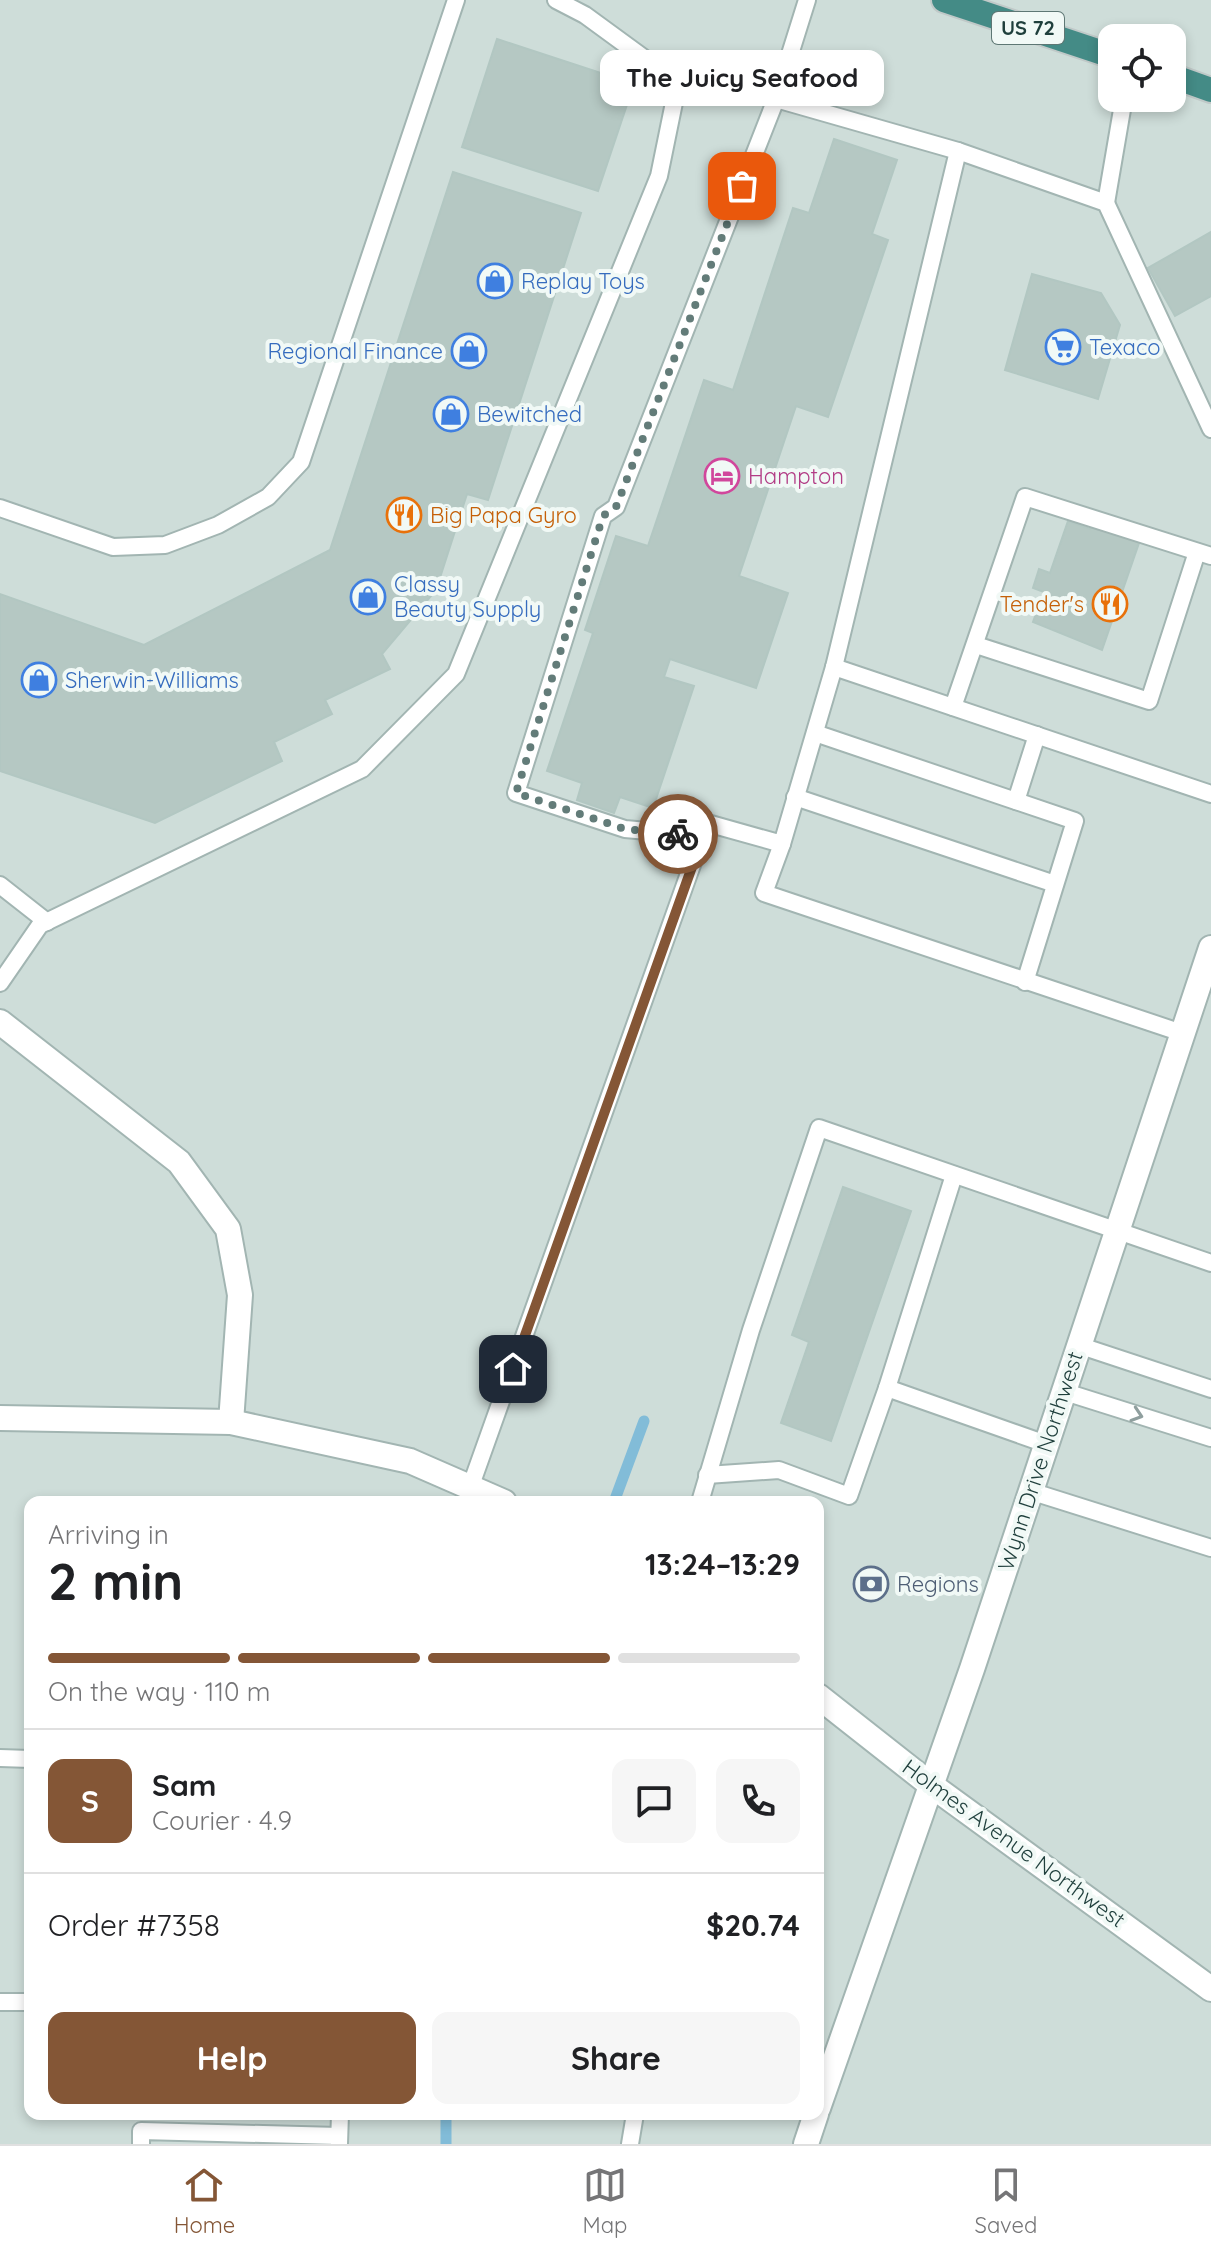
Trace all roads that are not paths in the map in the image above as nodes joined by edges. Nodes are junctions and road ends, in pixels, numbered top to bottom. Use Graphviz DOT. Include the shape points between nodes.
graph roads {
  1 [pos="456,0"];
  2 [pos="556,0"];
  3 [pos="807,0"];
  4 [pos="944,0"];
  5 [pos="1098,51"];
  6 [pos="1186,81"];
  7 [pos="1211,90"];
  8 [pos="776,99"];
  9 [pos="1122,112"];
  10 [pos="958,151"];
  11 [pos="1106,203"];
  12 [pos="1211,429"];
  13 [pos="0,508"];
  14 [pos="1204,554"];
  15 [pos="976,645"];
  16 [pos="834,667"];
  17 [pos="953,707"];
  18 [pos="815,733"];
  19 [pos="1037,735"];
  20 [pos="1211,794"];
  21 [pos="795,797"];
  22 [pos="1016,801"];
  23 [pos="703,836"];
  24 [pos="782,844"];
  25 [pos="1055,884"];
  26 [pos="0,885"];
  27 [pos="47,922"];
  28 [pos="1211,948"];
  29 [pos="1025,982"];
  30 [pos="0,983"];
  31 [pos="0,1022"];
  32 [pos="1182,1033"];
  33 [pos="954,1175"];
  34 [pos="1116,1230"];
  35 [pos="1211,1263"];
  36 [pos="1078,1345"];
  37 [pos="887,1388"];
  38 [pos="1211,1389"];
  39 [pos="1062,1391"];
  40 [pos="0,1418"];
  41 [pos="231,1422"];
  42 [pos="1211,1438"];
  43 [pos="1046,1444"];
  44 [pos="707,1475"];
  45 [pos="470,1488"];
  46 [pos="1030,1491"];
  47 [pos="489,1496"];
  48 [pos="702,1496"];
  49 [pos="1211,1548"];
  50 [pos="824,1701"];
  51 [pos="0,1758"];
  52 [pos="24,1759"];
  53 [pos="931,1785"];
  54 [pos="1211,1989"];
  55 [pos="0,2002"];
  56 [pos="24,2002"];
  57 [pos="824,2091"];
  58 [pos="340,2120"];
  59 [pos="634,2120"];
  60 [pos="814,2120"];
  61 [pos="141,2130"];
  62 [pos="339,2140"];
  63 [pos="630,2144"];
  64 [pos="806,2144"];
  1 -- 13 [label="lane" via="301,462 268,497 218,525 165,545 113,547"];
  2 -- 27 [label="lane" via="678,83 659,176 456,674 362,769"];
  3 -- 8 [label="lane"];
  4 -- 5 [label="highway, US 72"];
  6 -- 7 [label="highway"];
  8 -- 10 [label="lane"];
  8 -- 23 [label="lane" via="616,507 603,516 516,793 625,829"];
  9 -- 11 [label="lane"];
  10 -- 11 [label="lane"];
  10 -- 16 [label="lane"];
  11 -- 12 [label="lane"];
  14 -- 15 [label="lane" via="1149,701"];
  14 -- 15 [label="lane" via="1025,497"];
  15 -- 17 [label="lane"];
  16 -- 17 [label="lane"];
  16 -- 18 [label="lane"];
  17 -- 19 [label="lane"];
  18 -- 21 [label="lane"];
  18 -- 22 [label="lane"];
  19 -- 20 [label="lane"];
  19 -- 22 [label="lane"];
  21 -- 24 [label="lane"];
  21 -- 25 [label="lane"];
  22 -- 25 [label="lane" via="1075,821"];
  23 -- 24 [label="lane" via="707,823"];
  23 -- 45 [label="lane"];
  24 -- 29 [label="lane" via="764,893"];
  25 -- 29 [label="lane"];
  26 -- 27 [label="lane"];
  27 -- 30 [label="lane"];
  28 -- 32 [label="street, Wynn Drive Northwest"];
  29 -- 32 [label="lane"];
  31 -- 41 [label="street" via="179,1162 228,1229 240,1295"];
  32 -- 34 [label="street, Wynn Drive Northwest"];
  33 -- 34 [label="lane"];
  33 -- 37 [label="lane"];
  33 -- 44 [label="lane" via="819,1128"];
  34 -- 35 [label="lane"];
  34 -- 36 [label="street, Wynn Drive Northwest"];
  36 -- 38 [label="lane"];
  36 -- 39 [label="street, Wynn Drive Northwest"];
  37 -- 43 [label="lane"];
  37 -- 44 [label="lane" via="849,1496 779,1470"];
  39 -- 42 [label="lane, one-way"];
  39 -- 43 [label="street, Wynn Drive Northwest"];
  40 -- 41 [label="street"];
  41 -- 45 [label="street" via="410,1461"];
  43 -- 46 [label="street, Wynn Drive Northwest"];
  44 -- 48 [label="lane"];
  45 -- 47 [label="street"];
  46 -- 49 [label="lane"];
  46 -- 53 [label="street, Wynn Drive Northwest"];
  50 -- 53 [label="street, Holmes Avenue Northwest"];
  51 -- 52 [label="lane"];
  53 -- 54 [label="street, Holmes Avenue Northwest"];
  53 -- 57 [label="street, Wynn Drive Northwest"];
  55 -- 56 [label="lane"];
  58 -- 62 [label="lane"];
  59 -- 63 [label="lane"];
  60 -- 64 [label="street, Wynn Drive Northwest"];
  61 -- 62 [label="lane"];
}
